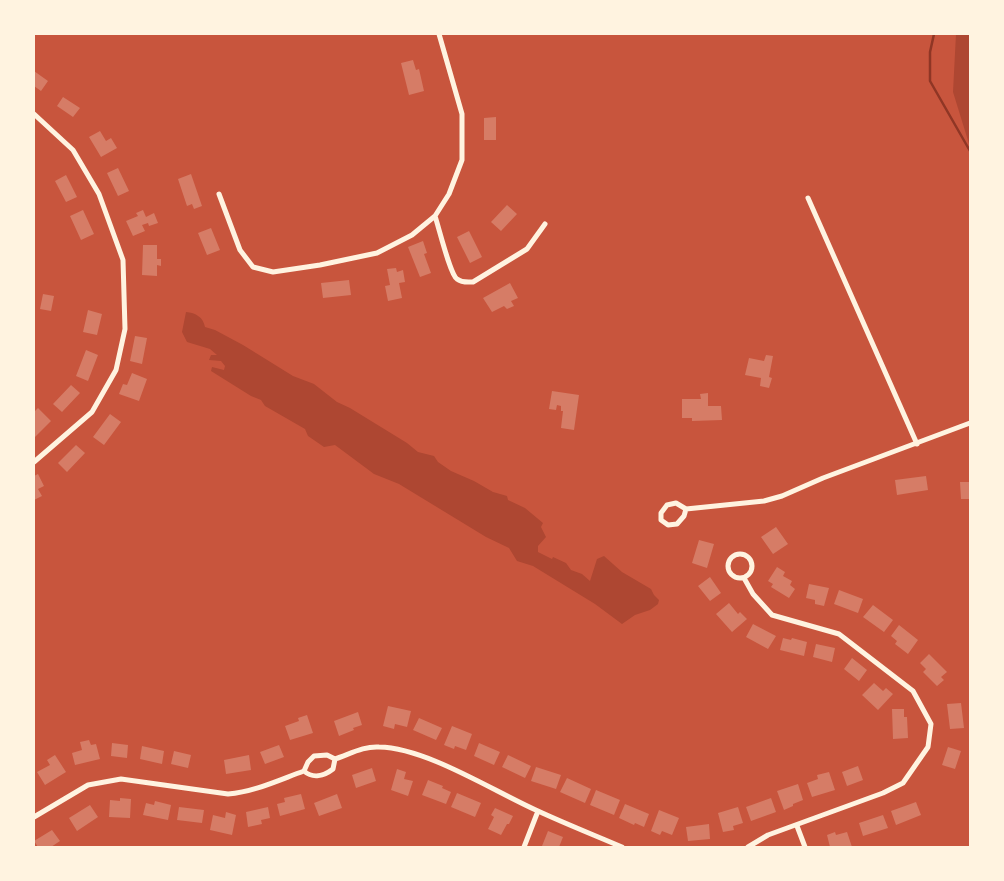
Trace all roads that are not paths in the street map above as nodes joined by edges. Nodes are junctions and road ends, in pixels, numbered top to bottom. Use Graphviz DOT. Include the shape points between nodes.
graph roads {
  1 [pos="439,34"];
  2 [pos="34,114"];
  3 [pos="219,194"];
  4 [pos="808,198"];
  5 [pos="435,216"];
  6 [pos="545,224"];
  7 [pos="970,424"];
  8 [pos="917,444"];
  9 [pos="34,462"];
  10 [pos="686,509"];
  11 [pos="744,578"];
  12 [pos="335,759"];
  13 [pos="304,771"];
  14 [pos="538,811"];
  15 [pos="34,817"];
  16 [pos="797,826"];
  17 [pos="524,847"];
  18 [pos="622,847"];
  19 [pos="748,847"];
  20 [pos="805,847"];
  1 -- 5 [label="street" via="462,114 462,160 449,194"];
  2 -- 9 [label="street" via="73,150 98,194 123,260 125,329 116,370 92,412"];
  3 -- 5 [label="street" via="240,250 254,266 277,272 377,254"];
  4 -- 8 [label="street"];
  5 -- 6 [label="street" via="448,264 456,279 464,283 473,282 527,249"];
  7 -- 8 [label="street"];
  8 -- 10 [label="street" via="782,496 764,501"];
  10 -- 10 [label="street" via="676,503 668,505 661,512 661,520 668,525 677,524"];
  11 -- 11 [label="street" via="736,578 729,570 731,559 737,555 749,558 752,565"];
  11 -- 16 [label="street" via="772,615 839,634 913,691 931,724 928,747 903,783"];
  12 -- 13 [label="street" via="322,754 314,756"];
  12 -- 13 [label="street" via="333,768 323,775 310,775"];
  12 -- 14 [label="street" via="366,747 396,748 456,771"];
  13 -- 15 [label="street" via="228,794 121,779 88,785"];
  14 -- 17 [label="street"];
  14 -- 18 [label="street"];
  16 -- 19 [label="street"];
  16 -- 20 [label="street"];
}
